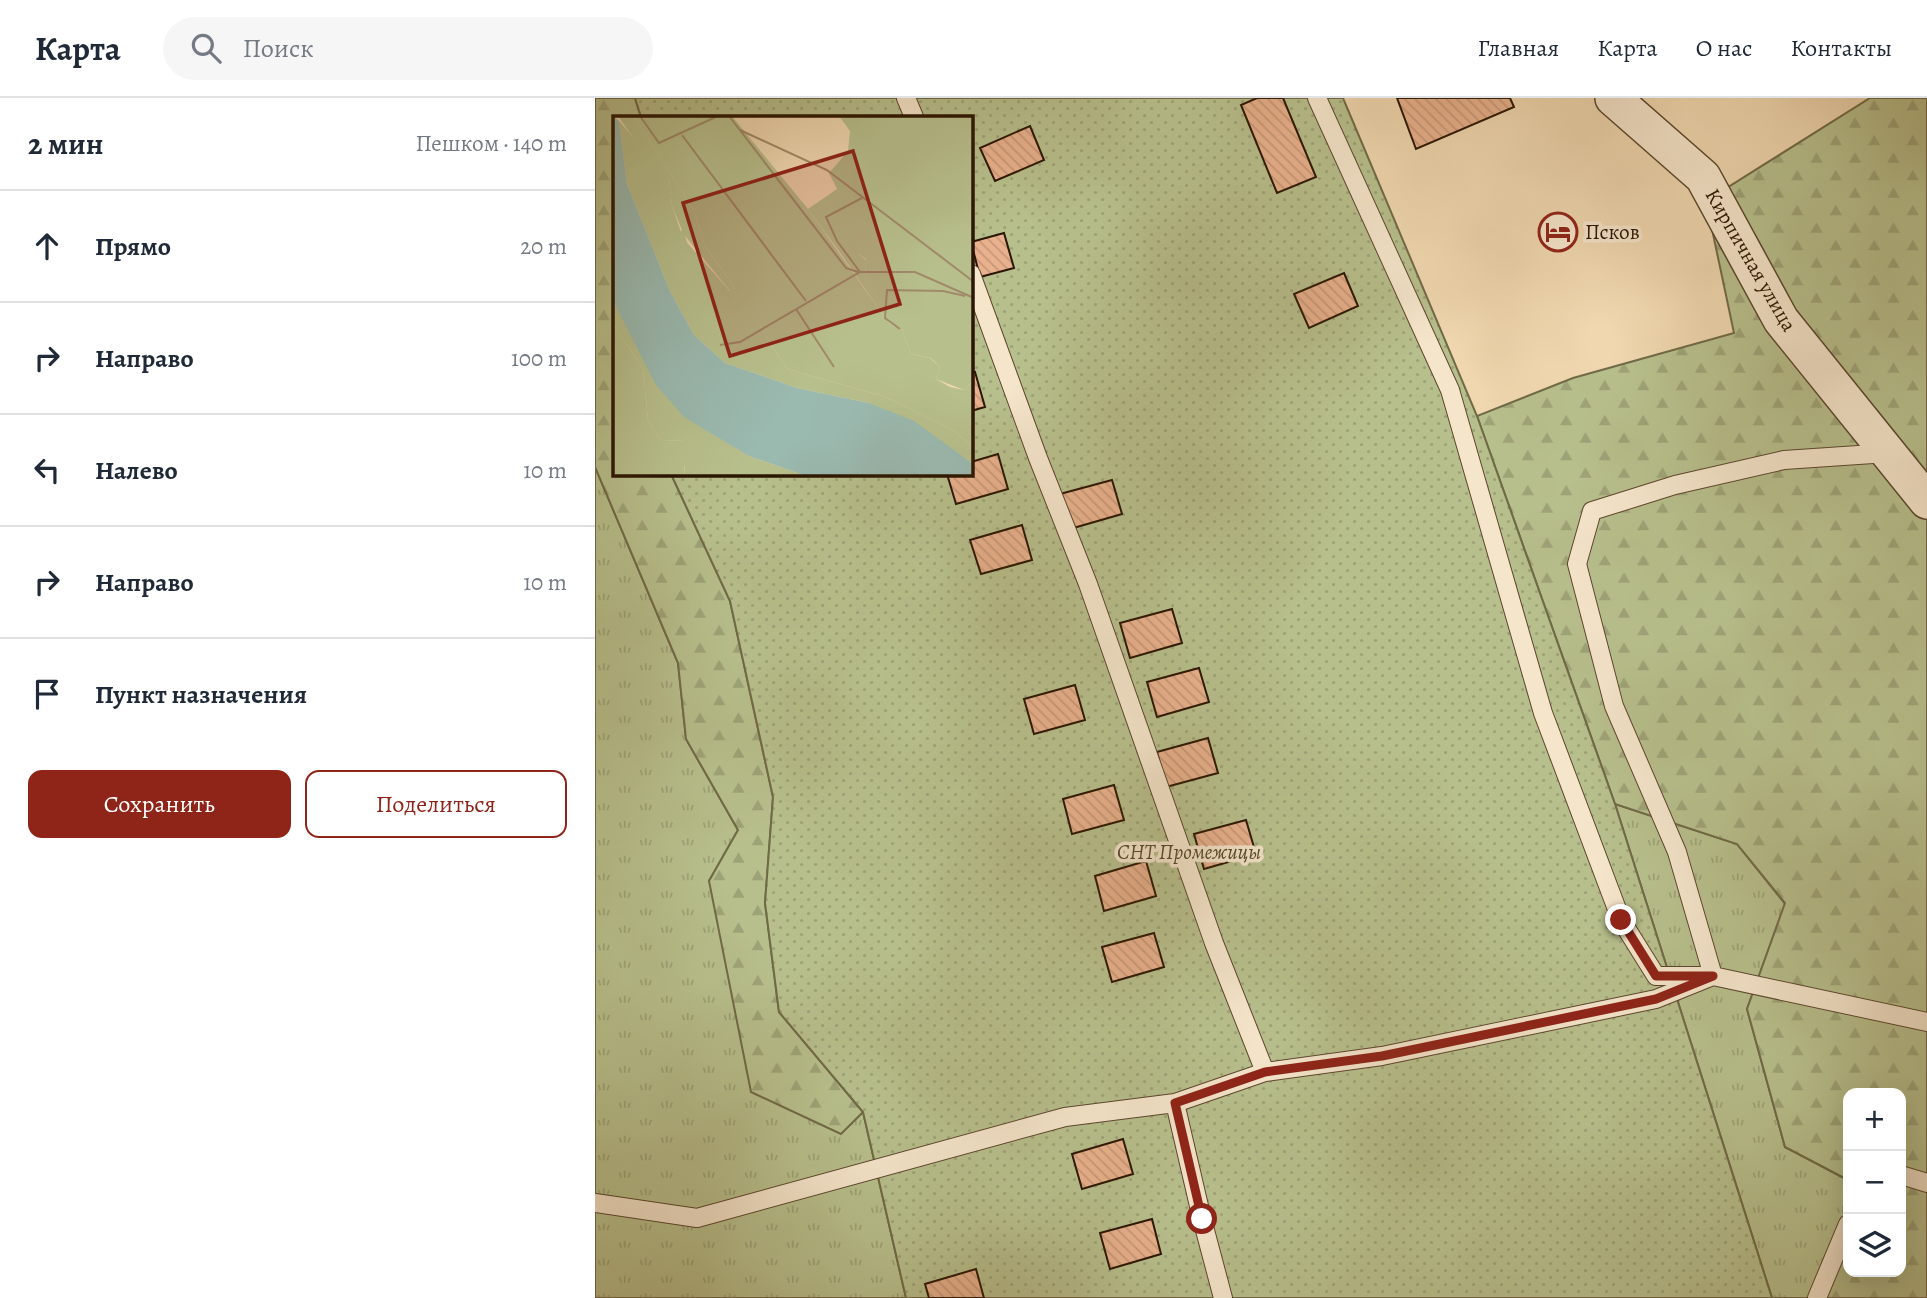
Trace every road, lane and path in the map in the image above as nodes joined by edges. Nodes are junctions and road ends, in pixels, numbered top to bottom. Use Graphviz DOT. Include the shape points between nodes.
graph roads {
  1 [pos="906,98"];
  2 [pos="1317,98"];
  3 [pos="1613,98"];
  4 [pos="914,116"];
  5 [pos="973,279"];
  6 [pos="1888,453"];
  7 [pos="1927,501"];
  8 [pos="1713,976"];
  9 [pos="1927,1021"];
  10 [pos="1265,1072"];
  11 [pos="1175,1103"];
  12 [pos="1906,1177"];
  13 [pos="1927,1183"];
  14 [pos="595,1203"];
  15 [pos="1843,1236"];
  16 [pos="1223,1298"];
  17 [pos="1817,1298"];
  1 -- 4 [label="lane"];
  2 -- 8 [label="lane" via="1450,390 1543,713 1621,920 1656,976"];
  3 -- 6 [label="street, Кирпичная улица" via="1703,177 1781,320"];
  5 -- 10 [label="lane"];
  6 -- 7 [label="street, Кирпичная улица"];
  6 -- 8 [label="lane" via="1784,460 1675,485 1592,511 1577,564 1610,693 1677,852"];
  8 -- 9 [label="lane"];
  8 -- 10 [label="lane" via="1656,999 1382,1056"];
  10 -- 11 [label="lane"];
  11 -- 14 [label="lane" via="1065,1117 697,1218"];
  11 -- 16 [label="lane"];
  12 -- 13 [label="lane"];
  15 -- 17 [label="lane"];
}
